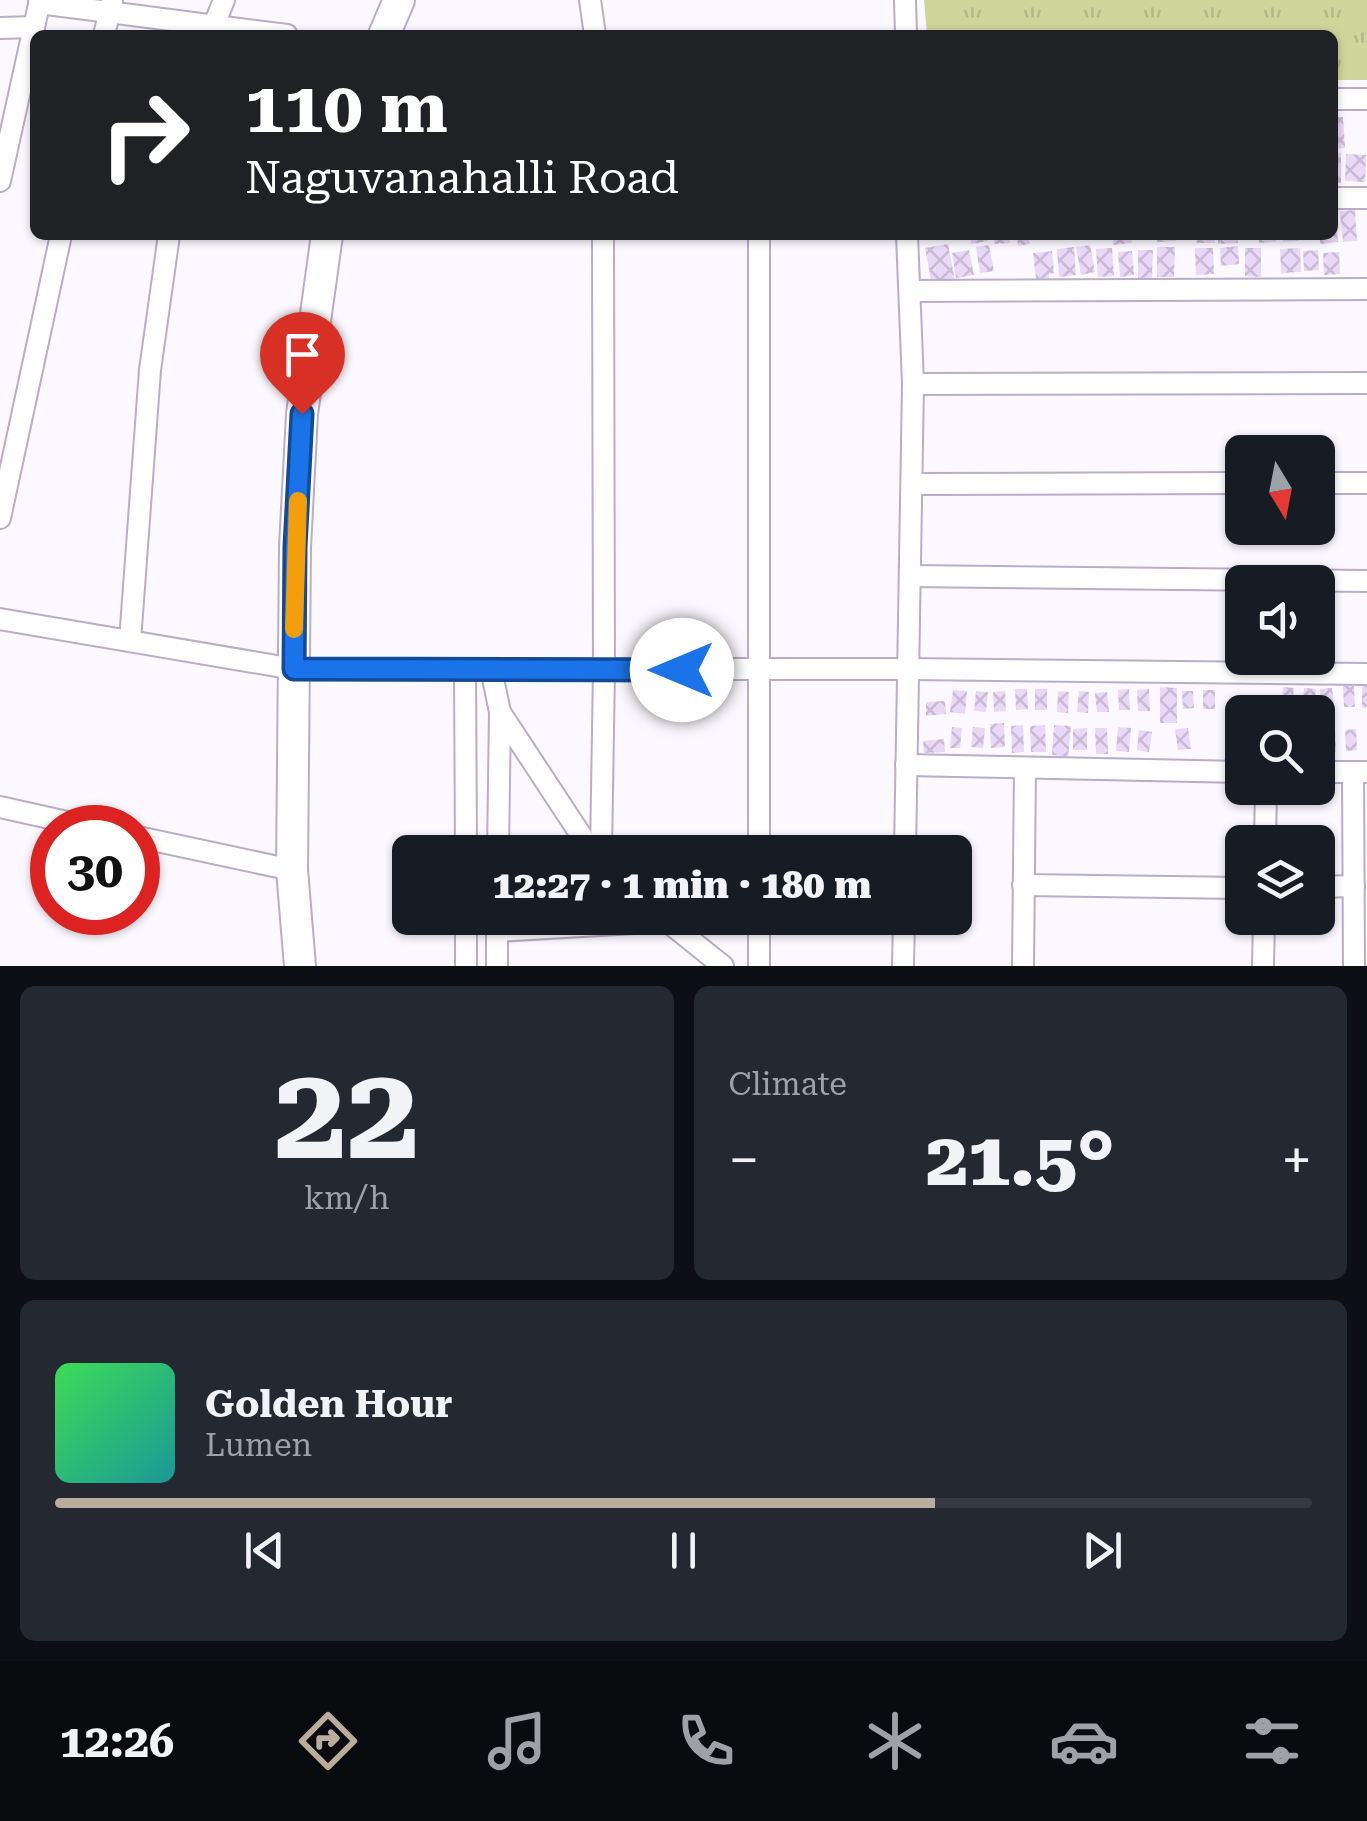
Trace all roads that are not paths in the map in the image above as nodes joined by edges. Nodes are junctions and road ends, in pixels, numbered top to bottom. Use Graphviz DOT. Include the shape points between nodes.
graph roads {
  1 [pos="224,0"];
  2 [pos="399,0"];
  3 [pos="590,0"];
  4 [pos="905,0"];
  5 [pos="39,1"];
  6 [pos="111,6"];
  7 [pos="34,26"];
  8 [pos="0,28"];
  9 [pos="33,30"];
  10 [pos="211,30"];
  11 [pos="386,30"];
  12 [pos="593,30"];
  13 [pos="906,30"];
  14 [pos="30,44"];
  15 [pos="1338,99"];
  16 [pos="1367,99"];
  17 [pos="0,181"];
  18 [pos="1338,198"];
  19 [pos="1367,198"];
  20 [pos="60,240"];
  21 [pos="168,240"];
  22 [pos="326,240"];
  23 [pos="602,240"];
  24 [pos="759,240"];
  25 [pos="907,240"];
  26 [pos="1367,289"];
  27 [pos="910,291"];
  28 [pos="1367,383"];
  29 [pos="913,384"];
  30 [pos="1225,483"];
  31 [pos="1335,483"];
  32 [pos="1367,483"];
  33 [pos="912,484"];
  34 [pos="0,518"];
  35 [pos="910,576"];
  36 [pos="1367,581"];
  37 [pos="0,619"];
  38 [pos="130,641"];
  39 [pos="294,669"];
  40 [pos="465,669"];
  41 [pos="909,669"];
  42 [pos="491,670"];
  43 [pos="604,670"];
  44 [pos="759,670"];
  45 [pos="1367,674"];
  46 [pos="500,712"];
  47 [pos="906,765"];
  48 [pos="1025,768"];
  49 [pos="1225,772"];
  50 [pos="1360,772"];
  51 [pos="0,807"];
  52 [pos="30,814"];
  53 [pos="466,835"];
  54 [pos="498,835"];
  55 [pos="581,835"];
  56 [pos="601,835"];
  57 [pos="759,835"];
  58 [pos="905,835"];
  59 [pos="160,842"];
  60 [pos="292,870"];
  61 [pos="1023,885"];
  62 [pos="1354,886"];
  63 [pos="1335,887"];
  64 [pos="1225,888"];
  65 [pos="466,935"];
  66 [pos="497,935"];
  67 [pos="685,935"];
  68 [pos="759,935"];
  69 [pos="904,935"];
  70 [pos="1264,935"];
  71 [pos="300,966"];
  72 [pos="466,966"];
  73 [pos="496,966"];
  74 [pos="723,966"];
  75 [pos="759,966"];
  76 [pos="903,966"];
  77 [pos="1023,966"];
  78 [pos="1263,966"];
  79 [pos="1354,966"];
  1 -- 10 [label="street"];
  2 -- 11 [label="street"];
  3 -- 12 [label="street"];
  4 -- 13 [label="street"];
  5 -- 6 [label="street"];
  5 -- 7 [label="street"];
  6 -- 10 [label="street"];
  7 -- 8 [label="street"];
  7 -- 9 [label="street"];
  14 -- 17 [label="street"];
  15 -- 16 [label="street"];
  18 -- 19 [label="street"];
  20 -- 34 [label="street"];
  21 -- 38 [label="street" via="150,370"];
  22 -- 39 [label="street" via="302,414"];
  23 -- 43 [label="street"];
  24 -- 44 [label="street"];
  25 -- 27 [label="street"];
  26 -- 27 [label="street"];
  27 -- 29 [label="street"];
  28 -- 29 [label="street"];
  29 -- 33 [label="street"];
  30 -- 33 [label="street"];
  31 -- 32 [label="street"];
  33 -- 35 [label="street"];
  35 -- 36 [label="street"];
  35 -- 41 [label="street"];
  37 -- 38 [label="street"];
  38 -- 39 [label="street"];
  39 -- 40 [label="street"];
  39 -- 60 [label="street"];
  40 -- 42 [label="street"];
  40 -- 53 [label="street"];
  41 -- 44 [label="street"];
  41 -- 45 [label="street"];
  41 -- 47 [label="street"];
  42 -- 43 [label="street"];
  42 -- 46 [label="street"];
  43 -- 44 [label="street"];
  43 -- 56 [label="street"];
  44 -- 57 [label="street"];
  46 -- 54 [label="street"];
  46 -- 55 [label="street"];
  47 -- 48 [label="street"];
  47 -- 58 [label="street"];
  48 -- 49 [label="street"];
  48 -- 61 [label="street"];
  50 -- 62 [label="street"];
  51 -- 52 [label="street"];
  59 -- 60 [label="street"];
  60 -- 71 [label="street"];
  61 -- 64 [label="street"];
  61 -- 77 [label="street"];
  62 -- 63 [label="street"];
  62 -- 79 [label="street"];
  65 -- 72 [label="street"];
  66 -- 73 [label="street"];
  67 -- 74 [label="street"];
  68 -- 75 [label="street"];
  69 -- 76 [label="street"];
  70 -- 78 [label="street"];
}
